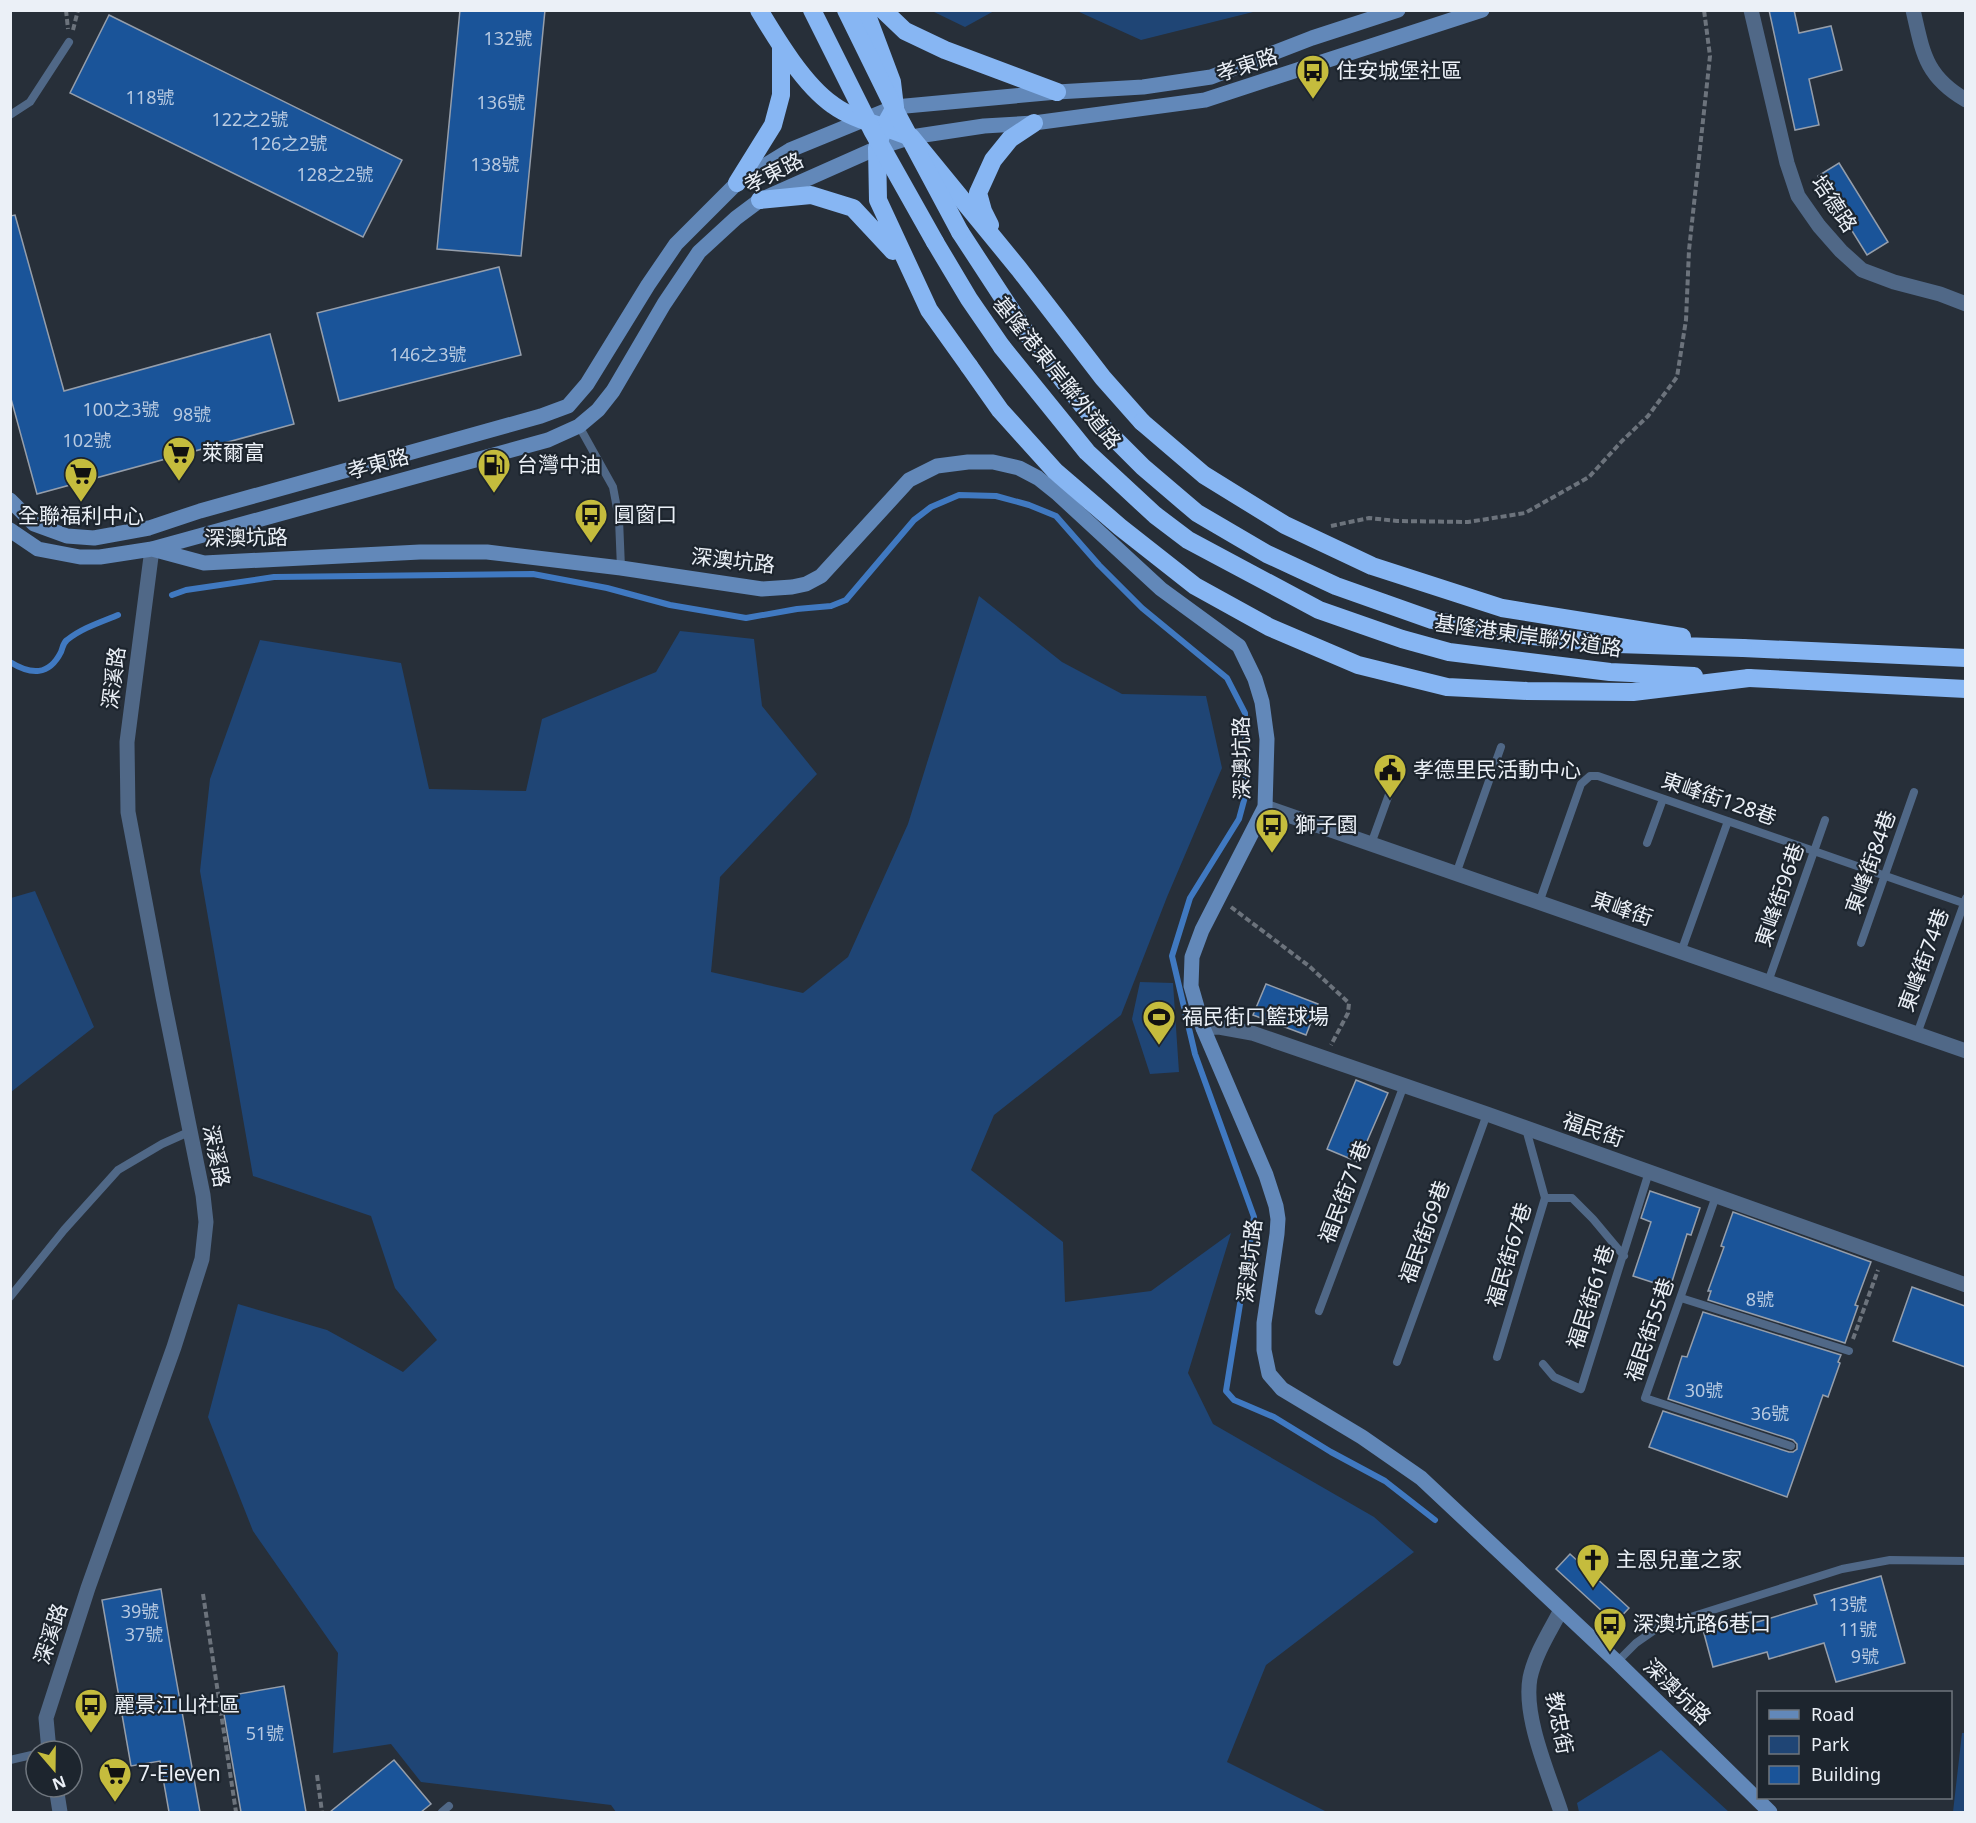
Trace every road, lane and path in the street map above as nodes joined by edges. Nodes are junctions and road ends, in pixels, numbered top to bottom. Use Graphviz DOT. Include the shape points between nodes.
graph roads {
  1 [pos="66,10"];
  2 [pos="78,10"];
  3 [pos="759,10"];
  4 [pos="812,10"];
  5 [pos="846,10"];
  6 [pos="865,10"];
  7 [pos="883,10"];
  8 [pos="1398,10"];
  9 [pos="1482,10"];
  10 [pos="1704,10"];
  11 [pos="1751,10"];
  12 [pos="1913,10"];
  13 [pos="69,42"];
  14 [pos="781,46"];
  15 [pos="1057,92"];
  16 [pos="1965,100"];
  17 [pos="895,106"];
  18 [pos="10,115"];
  19 [pos="860,120"];
  20 [pos="1034,123"];
  21 [pos="884,127"];
  22 [pos="911,137"];
  23 [pos="877,148"];
  24 [pos="737,183"];
  25 [pos="760,200"];
  26 [pos="1019,269"];
  27 [pos="1965,304"];
  28 [pos="929,310"];
  29 [pos="579,426"];
  30 [pos="10,500"];
  31 [pos="149,528"];
  32 [pos="1321,528"];
  33 [pos="10,530"];
  34 [pos="152,549"];
  35 [pos="621,568"];
  36 [pos="1743,648"];
  37 [pos="1965,658"];
  38 [pos="1749,678"];
  39 [pos="1965,689"];
  40 [pos="1501,747"];
  41 [pos="1396,775"];
  42 [pos="1914,792"];
  43 [pos="1663,799"];
  44 [pos="1265,807"];
  45 [pos="1825,820"];
  46 [pos="1728,821"];
  47 [pos="1647,843"];
  48 [pos="1371,844"];
  49 [pos="1814,851"];
  50 [pos="1456,874"];
  51 [pos="1885,876"];
  52 [pos="1218,897"];
  53 [pos="1965,902"];
  54 [pos="1539,903"];
  55 [pos="1861,943"];
  56 [pos="1681,952"];
  57 [pos="1768,982"];
  58 [pos="1203,1028"];
  59 [pos="1917,1034"];
  60 [pos="1965,1051"];
  61 [pos="1324,1058"];
  62 [pos="1404,1085"];
  63 [pos="1487,1114"];
  64 [pos="1526,1129"];
  65 [pos="191,1131"];
  66 [pos="1649,1172"];
  67 [pos="1716,1196"];
  68 [pos="1545,1198"];
  69 [pos="1883,1255"];
  70 [pos="1623,1256"];
  71 [pos="1965,1284"];
  72 [pos="10,1297"];
  73 [pos="1680,1298"];
  74 [pos="1319,1311"];
  75 [pos="1849,1351"];
  76 [pos="1497,1357"];
  77 [pos="1397,1362"];
  78 [pos="1543,1364"];
  79 [pos="1791,1446"];
  80 [pos="1965,1561"];
  81 [pos="203,1594"];
  82 [pos="1561,1610"];
  83 [pos="1617,1662"];
  84 [pos="48,1739"];
  85 [pos="317,1775"];
  86 [pos="449,1806"];
  87 [pos="236,1812"];
  88 [pos="322,1812"];
  89 [pos="442,1812"];
  90 [pos="1562,1812"];
  91 [pos="1770,1812"];
  1 -- 13 [label="path"];
  2 -- 13 [label="path"];
  3 -- 14 [label="highway"];
  4 -- 38 [label="highway, 基隆港東岸聯外道路, bridge" via="934,242 1002,347 1087,452 1188,540 1319,610 1449,652 1610,672"];
  5 -- 36 [label="highway, 基隆港東岸聯外道路, bridge" via="960,232 1024,330 1086,410 1143,467 1197,513 1268,554 1336,586 1432,620 1512,634 1617,644"];
  6 -- 17 [label="highway" via="892,82"];
  7 -- 15 [label="highway" via="904,31"];
  8 -- 15 [label="main road, 孝東路" via="1211,77 1143,87"];
  9 -- 20 [label="main road, 孝東路" via="1205,100"];
  10 -- 32 [label="path" via="1710,56 1689,250 1686,320 1677,377 1648,417 1589,477 1525,513 1468,522 1369,518"];
  11 -- 27 [label="street, 培德路" via="1787,163 1798,196 1819,226 1862,270"];
  12 -- 16 [label="street" via="1924,59 1942,83"];
  13 -- 18 [label="lane" via="30,102"];
  14 -- 19 [label="highway" via="832,105"];
  14 -- 24 [label="highway" via="781,95 773,125"];
  15 -- 17 [label="main road, 孝東路"];
  17 -- 19 [label="main road, 孝東路"];
  17 -- 21 [label="highway"];
  19 -- 21 [label="highway"];
  19 -- 24 [label="main road, 孝東路" via="790,150"];
  20 -- 22 [label="main road, 孝東路"];
  20 -- 26 [label="highway" via="1010,139 998,153 978,193 994,233"];
  21 -- 22 [label="highway"];
  21 -- 23 [label="highway"];
  22 -- 23 [label="main road, 孝東路"];
  22 -- 26 [label="highway"];
  23 -- 25 [label="main road, 孝東路"];
  23 -- 28 [label="highway" via="878,200"];
  24 -- 31 [label="main road, 孝東路" via="676,244 587,384 568,406"];
  25 -- 28 [label="highway" via="811,195 853,208 889,245"];
  25 -- 29 [label="main road, 孝東路" via="699,252 613,391"];
  26 -- 36 [label="highway, bridge" via="1142,422 1204,475 1285,525 1372,566 1502,608"];
  28 -- 38 [label="highway, bridge" via="1000,410 1055,471 1195,586 1269,627 1358,665 1447,687 1633,692"];
  29 -- 34 [label="main road, 孝東路" via="548,440"];
  29 -- 35 [label="lane" via="613,487 620,519"];
  30 -- 31 [label="main road" via="34,524 67,536 94,538"];
  31 -- 34 [label="main road"];
  33 -- 34 [label="main road, 深澳坑路" via="38,549 80,557"];
  34 -- 35 [label="main road, 深澳坑路" via="204,563 487,552"];
  34 -- 65 [label="street, 深溪路" via="127,742 128,812"];
  35 -- 44 [label="main road, 深澳坑路" via="762,589 806,584 821,576 909,480 937,466 968,462 1019,468 1058,494 1161,589 1239,646 1262,702 1267,739"];
  36 -- 37 [label="highway, 基隆港東岸聯外道路"];
  38 -- 39 [label="highway, 基隆港東岸聯外道路"];
  40 -- 50 [label="lane"];
  41 -- 48 [label="lane"];
  42 -- 51 [label="lane, 東峰街84巷"];
  43 -- 46 [label="lane, 東峰街128巷"];
  43 -- 47 [label="lane"];
  43 -- 54 [label="lane, 東峰街128巷" via="1590,776 1581,784"];
  44 -- 48 [label="street, 東峰街"];
  44 -- 52 [label="main road, 深澳坑路"];
  45 -- 49 [label="lane, 東峰街96巷"];
  46 -- 49 [label="lane, 東峰街128巷"];
  46 -- 56 [label="lane"];
  48 -- 50 [label="street, 東峰街"];
  49 -- 51 [label="lane, 東峰街128巷"];
  49 -- 57 [label="lane, 東峰街96巷"];
  50 -- 54 [label="street, 東峰街"];
  51 -- 53 [label="lane, 東峰街128巷"];
  51 -- 55 [label="lane, 東峰街84巷"];
  52 -- 58 [label="main road, 深澳坑路" via="1192,957 1191,986"];
  52 -- 61 [label="path" via="1309,966 1349,1003 1348,1013"];
  53 -- 59 [label="lane, 東峰街74巷"];
  54 -- 56 [label="street, 東峰街"];
  56 -- 57 [label="street, 東峰街"];
  57 -- 59 [label="street, 東峰街"];
  58 -- 61 [label="street, 福民街" via="1252,1033"];
  58 -- 82 [label="main road, 深澳坑路" via="1276,1206 1277,1234 1264,1323 1269,1374 1282,1389 1421,1478"];
  59 -- 60 [label="street, 東峰街"];
  61 -- 62 [label="street, 福民街"];
  62 -- 63 [label="street, 福民街"];
  62 -- 74 [label="lane, 福民街71巷"];
  63 -- 64 [label="street, 福民街"];
  63 -- 77 [label="lane, 福民街69巷"];
  64 -- 66 [label="street, 福民街"];
  64 -- 68 [label="lane, 福民街67巷"];
  65 -- 72 [label="lane" via="118,1170"];
  65 -- 84 [label="street, 深溪路" via="206,1222 202,1259 46,1718"];
  66 -- 67 [label="street, 福民街"];
  66 -- 70 [label="lane, 福民街61巷"];
  67 -- 69 [label="street, 福民街"];
  67 -- 73 [label="lane, 福民街55巷"];
  68 -- 70 [label="lane" via="1572,1198"];
  68 -- 76 [label="lane, 福民街67巷"];
  69 -- 71 [label="street, 福民街"];
  69 -- 75 [label="path"];
  70 -- 78 [label="lane, 福民街61巷" via="1581,1389 1554,1377"];
  73 -- 75 [label="lane"];
  73 -- 79 [label="lane, 福民街55巷" via="1645,1398"];
  80 -- 83 [label="lane" via="1890,1560 1842,1569 1659,1627 1635,1643"];
  81 -- 87 [label="path"];
  82 -- 83 [label="main road, 深澳坑路"];
  82 -- 90 [label="street, 教忠街" via="1530,1678 1530,1701 1541,1755"];
  83 -- 91 [label="main road, 深澳坑路"];
  85 -- 88 [label="path"];
  86 -- 89 [label="lane"];
}
